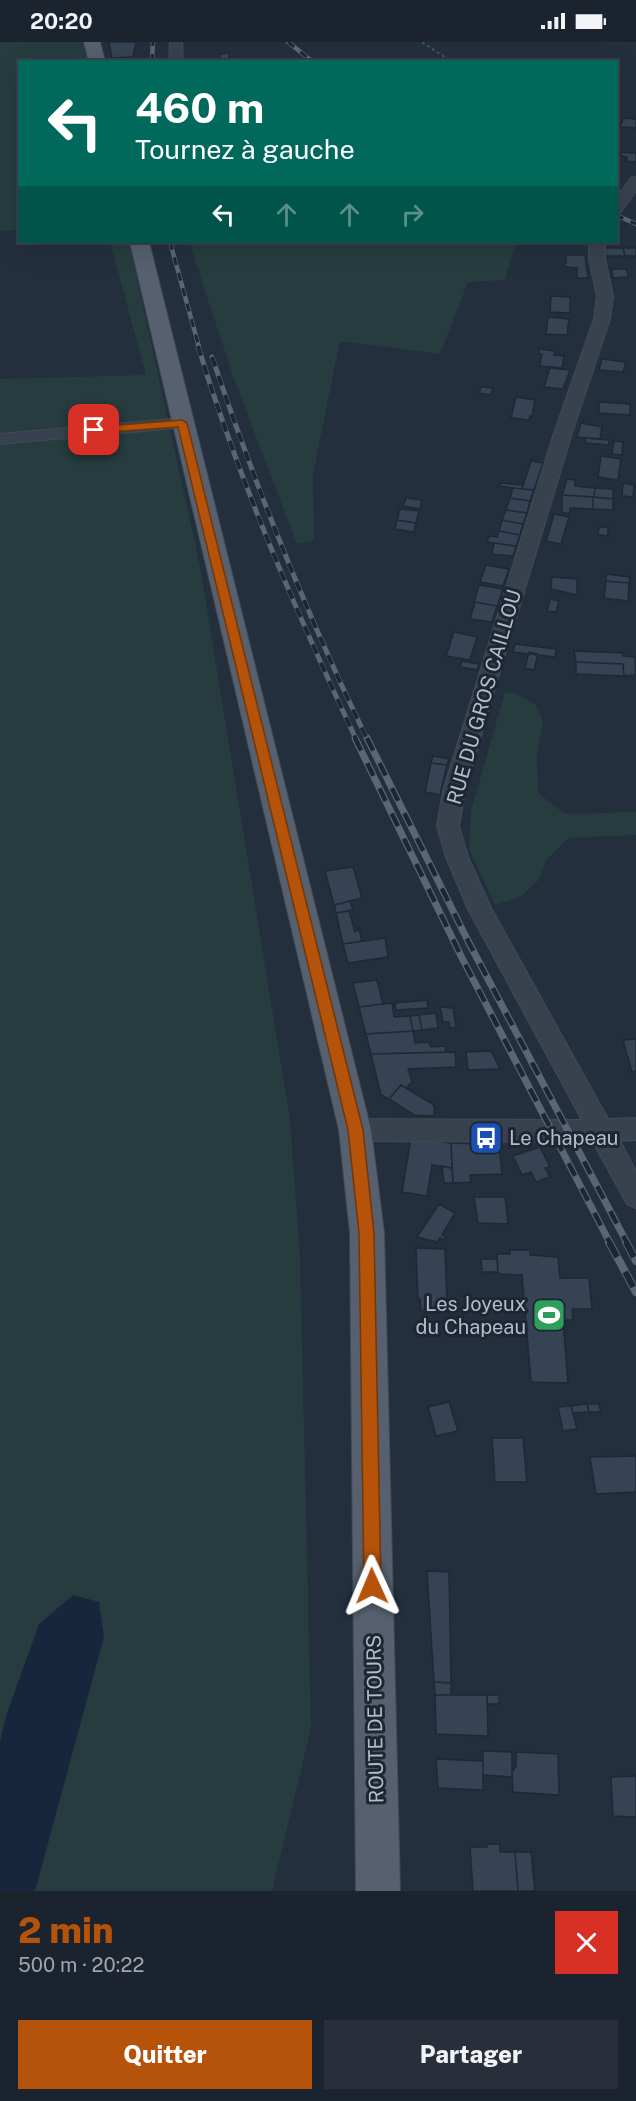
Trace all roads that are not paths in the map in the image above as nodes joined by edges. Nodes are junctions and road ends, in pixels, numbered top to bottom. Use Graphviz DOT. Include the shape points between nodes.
graph roads {
  1 [pos="92,42"];
  2 [pos="176,42"];
  3 [pos="96,60"];
  4 [pos="176,60"];
  5 [pos="636,181"];
  6 [pos="626,203"];
  7 [pos="139,243"];
  8 [pos="597,243"];
  9 [pos="182,423"];
  10 [pos="0,439"];
  11 [pos="636,1129"];
  12 [pos="355,1130"];
  13 [pos="598,1131"];
  14 [pos="636,1196"];
  15 [pos="378,1891"];
  1 -- 3 [label="main road"];
  2 -- 4 [label="street"];
  5 -- 6 [label="street"];
  7 -- 9 [label="main road, ROUTE DE TOURS"];
  8 -- 13 [label="street, RUE DU GROS CAILLOU" via="605,296 602,319 485,688 454,791 448,826 480,909"];
  9 -- 10 [label="street"];
  9 -- 12 [label="main road, ROUTE DE TOURS"];
  11 -- 13 [label="street"];
  12 -- 13 [label="street"];
  12 -- 15 [label="main road, ROUTE DE TOURS" via="367,1233"];
  13 -- 14 [label="street, RUE DU GROS CAILLOU"];
}
